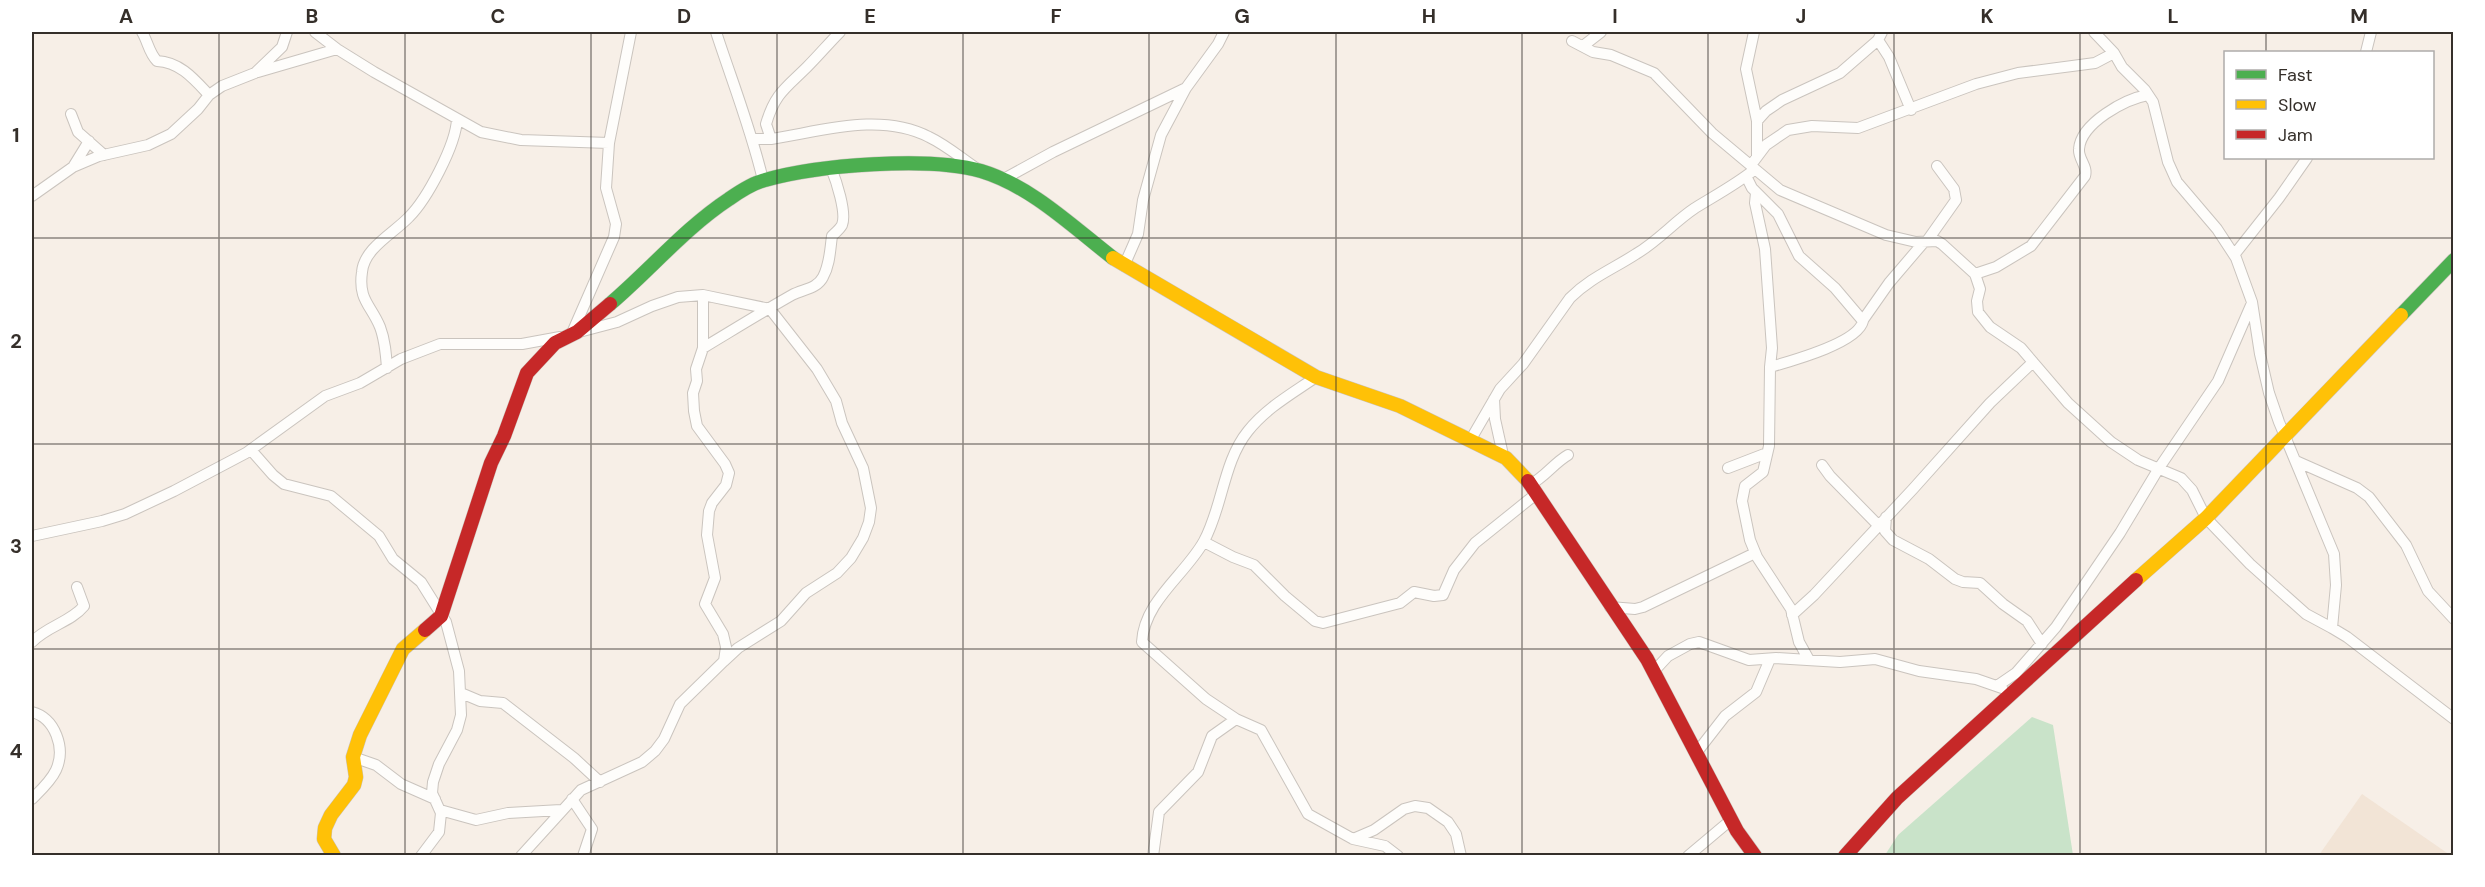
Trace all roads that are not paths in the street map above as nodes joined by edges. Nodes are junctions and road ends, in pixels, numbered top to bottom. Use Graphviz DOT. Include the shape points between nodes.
graph roads {
  1 [pos="142,32"];
  2 [pos="287,32"];
  3 [pos="631,32"];
  4 [pos="716,32"];
  5 [pos="1224,32"];
  6 [pos="1601,32"];
  7 [pos="1755,32"];
  8 [pos="2094,32"];
  9 [pos="2371,32"];
  10 [pos="320,33"];
  11 [pos="834,34"];
  12 [pos="1880,36"];
  13 [pos="1572,41"];
  14 [pos="1583,46"];
  15 [pos="337,49"];
  16 [pos="2366,51"];
  17 [pos="2114,53"];
  18 [pos="255,73"];
  19 [pos="1186,88"];
  20 [pos="209,95"];
  21 [pos="2148,95"];
  22 [pos="1911,110"];
  23 [pos="70,114"];
  24 [pos="457,119"];
  25 [pos="1757,121"];
  26 [pos="753,139"];
  27 [pos="771,139"];
  28 [pos="89,141"];
  29 [pos="609,143"];
  30 [pos="104,154"];
  31 [pos="2306,159"];
  32 [pos="1938,166"];
  33 [pos="73,167"];
  34 [pos="1752,167"];
  35 [pos="831,168"];
  36 [pos="981,171"];
  37 [pos="762,180"];
  38 [pos="1002,180"];
  39 [pos="1756,193"];
  40 [pos="32,196"];
  41 [pos="1925,242"];
  42 [pos="2234,255"];
  43 [pos="2454,260"];
  44 [pos="1124,266"];
  45 [pos="1975,274"];
  46 [pos="703,295"];
  47 [pos="2252,303"];
  48 [pos="770,309"];
  49 [pos="1863,320"];
  50 [pos="571,334"];
  51 [pos="703,348"];
  52 [pos="2033,362"];
  53 [pos="1770,367"];
  54 [pos="387,368"];
  55 [pos="1316,377"];
  56 [pos="1494,399"];
  57 [pos="2285,435"];
  58 [pos="1471,439"];
  59 [pos="251,450"];
  60 [pos="1767,453"];
  61 [pos="1568,455"];
  62 [pos="1503,456"];
  63 [pos="2296,461"];
  64 [pos="1822,465"];
  65 [pos="1728,468"];
  66 [pos="2159,468"];
  67 [pos="1534,489"];
  68 [pos="2206,518"];
  69 [pos="1882,521"];
  70 [pos="32,536"];
  71 [pos="1204,542"];
  72 [pos="1755,553"];
  73 [pos="77,587"];
  74 [pos="1610,607"];
  75 [pos="1792,615"];
  76 [pos="441,616"];
  77 [pos="2454,619"];
  78 [pos="2332,628"];
  79 [pos="32,642"];
  80 [pos="2042,644"];
  81 [pos="1770,659"];
  82 [pos="1809,660"];
  83 [pos="724,661"];
  84 [pos="1654,671"];
  85 [pos="1997,686"];
  86 [pos="2012,691"];
  87 [pos="461,693"];
  88 [pos="32,712"];
  89 [pos="1236,719"];
  90 [pos="2454,720"];
  91 [pos="1697,752"];
  92 [pos="353,757"];
  93 [pos="600,782"];
  94 [pos="32,799"];
  95 [pos="572,799"];
  96 [pos="437,804"];
  97 [pos="561,810"];
  98 [pos="1732,819"];
  99 [pos="1353,839"];
  100 [pos="334,855"];
  101 [pos="421,855"];
  102 [pos="521,855"];
  103 [pos="583,855"];
  104 [pos="1153,855"];
  105 [pos="1398,855"];
  106 [pos="1461,855"];
  107 [pos="1688,855"];
  108 [pos="1755,855"];
  109 [pos="1845,855"];
  1 -- 20 [label="street" via="150,54 157,61 182,68"];
  2 -- 18 [label="street" via="282,46"];
  3 -- 29 [label="street"];
  4 -- 26 [label="street"];
  5 -- 19 [label="street"];
  6 -- 14 [label="street"];
  7 -- 25 [label="street" via="1746,75"];
  8 -- 17 [label="street"];
  9 -- 16 [label="street"];
  10 -- 15 [label="street"];
  11 -- 27 [label="street" via="778,96 766,124"];
  12 -- 22 [label="street"];
  12 -- 25 [label="street" via="1840,74 1782,100"];
  13 -- 14 [label="street"];
  14 -- 34 [label="street" via="1654,73 1694,117"];
  15 -- 18 [label="street"];
  15 -- 24 [label="street"];
  17 -- 21 [label="street"];
  17 -- 22 [label="street" via="2095,63 2018,73 1976,84"];
  18 -- 20 [label="street"];
  19 -- 38 [label="street"];
  19 -- 44 [label="street" via="1161,135 1138,234"];
  20 -- 30 [label="street" via="171,134"];
  21 -- 42 [label="street" via="2177,182"];
  21 -- 45 [label="street" via="2110,111 2083,134 2079,150 2086,173 2035,242 1996,267"];
  22 -- 34 [label="street" via="1858,128 1812,126 1788,130 1771,140"];
  23 -- 28 [label="street" via="78,132"];
  24 -- 29 [label="street" via="482,132 521,140"];
  24 -- 54 [label="street" via="457,128 423,200 363,264 361,288 380,327"];
  25 -- 34 [label="street"];
  26 -- 27 [label="street"];
  26 -- 37 [label="street"];
  27 -- 36 [label="street" via="865,124 889,124 930,137"];
  28 -- 30 [label="street"];
  28 -- 33 [label="street"];
  29 -- 50 [label="street" via="606,188 616,224 614,237"];
  30 -- 33 [label="street"];
  31 -- 42 [label="street"];
  32 -- 41 [label="street" via="1954,189 1956,200"];
  33 -- 40 [label="street"];
  34 -- 39 [label="street"];
  34 -- 41 [label="street" via="1768,183 1794,197 1886,235"];
  34 -- 56 [label="street" via="1734,186 1579,290"];
  35 -- 36 [label="street" via="934,163"];
  35 -- 37 [label="street"];
  35 -- 48 [label="street" via="843,220 832,236 824,276 814,286"];
  36 -- 38 [label="street"];
  37 -- 50 [label="street" via="699,222 630,287"];
  38 -- 44 [label="street" via="1029,195"];
  39 -- 49 [label="street" via="1778,214 1803,260"];
  39 -- 53 [label="street" via="1765,249 1772,338"];
  41 -- 45 [label="street" via="1942,244"];
  41 -- 49 [label="street" via="1889,282"];
  42 -- 47 [label="street"];
  43 -- 57 [label="street"];
  44 -- 55 [label="street"];
  45 -- 52 [label="street" via="1980,290 1980,316"];
  46 -- 48 [label="street"];
  46 -- 50 [label="street" via="678,297 616,322"];
  46 -- 51 [label="street"];
  47 -- 57 [label="street" via="2265,380"];
  47 -- 66 [label="street" via="2218,381"];
  48 -- 51 [label="street"];
  48 -- 83 [label="street" via="817,369 836,401 863,468 871,508 869,522 851,558 837,573 806,593 781,621"];
  49 -- 53 [label="street" via="1858,330 1842,340"];
  50 -- 54 [label="street" via="522,344 440,344"];
  50 -- 76 [label="street" via="555,343 527,373 484,481"];
  51 -- 83 [label="street" via="693,393 697,426 729,473 709,511 707,535 715,573 705,602 723,634"];
  52 -- 66 [label="street" via="2068,403 2111,442"];
  52 -- 69 [label="street"];
  53 -- 60 [label="street"];
  54 -- 59 [label="street" via="318,400"];
  55 -- 58 [label="street" via="1400,406"];
  55 -- 71 [label="street" via="1272,408 1246,433 1232,459"];
  56 -- 58 [label="street"];
  56 -- 62 [label="street"];
  57 -- 63 [label="street"];
  57 -- 68 [label="street"];
  58 -- 62 [label="street"];
  59 -- 70 [label="street" via="125,514"];
  59 -- 76 [label="street" via="284,484 331,496 345,506 379,536 393,559 421,582 441,610"];
  60 -- 65 [label="street"];
  60 -- 72 [label="street" via="1761,475 1744,486 1742,492 1747,530"];
  61 -- 67 [label="street" via="1557,461"];
  62 -- 67 [label="street"];
  63 -- 77 [label="street" via="2369,497 2406,545 2428,591"];
  63 -- 78 [label="street" via="2334,554"];
  64 -- 69 [label="street"];
  66 -- 68 [label="street" via="2177,476 2192,490"];
  66 -- 80 [label="street" via="2120,533"];
  67 -- 71 [label="street" via="1474,543 1454,570 1443,595 1414,592 1400,603 1323,623 1315,621 1285,596 1254,565"];
  67 -- 74 [label="street"];
  68 -- 78 [label="street" via="2297,607"];
  68 -- 86 [label="street"];
  69 -- 75 [label="street"];
  69 -- 80 [label="street" via="1893,540 1929,559 1955,579 1980,583 2027,621"];
  71 -- 89 [label="street" via="1158,601 1142,639 1144,645 1206,699"];
  72 -- 74 [label="street" via="1643,607"];
  72 -- 75 [label="street"];
  73 -- 79 [label="street" via="84,604 80,611 48,628"];
  74 -- 84 [label="street"];
  75 -- 82 [label="street"];
  76 -- 87 [label="street" via="447,622 453,643"];
  76 -- 92 [label="street" via="399,655"];
  78 -- 90 [label="street"];
  80 -- 85 [label="street" via="2016,673"];
  81 -- 82 [label="street"];
  81 -- 84 [label="street" via="1740,658 1699,642 1668,656"];
  81 -- 91 [label="street" via="1756,692 1725,716"];
  82 -- 85 [label="street" via="1882,660 1908,669 1957,675"];
  83 -- 93 [label="street" via="680,704 655,751 642,762"];
  84 -- 91 [label="street"];
  85 -- 86 [label="street"];
  86 -- 109 [label="street" via="1897,798"];
  87 -- 93 [label="street" via="508,706"];
  87 -- 96 [label="street" via="461,719 435,772 432,789"];
  88 -- 94 [label="street" via="53,726 59,760 50,780"];
  89 -- 99 [label="street" via="1262,730 1308,814"];
  89 -- 104 [label="street" via="1212,736 1198,772 1159,812"];
  91 -- 98 [label="street"];
  92 -- 96 [label="street" via="376,765"];
  92 -- 100 [label="street" via="354,785 325,828 324,839"];
  93 -- 95 [label="street" via="581,790"];
  95 -- 97 [label="street"];
  95 -- 103 [label="street" via="592,829"];
  96 -- 97 [label="street" via="476,820 508,813"];
  96 -- 101 [label="street" via="441,819 438,836"];
  97 -- 102 [label="street"];
  98 -- 107 [label="street"];
  98 -- 108 [label="street"];
  99 -- 105 [label="street" via="1385,846"];
  99 -- 106 [label="street" via="1415,806 1428,808 1448,822 1456,834"];
}
